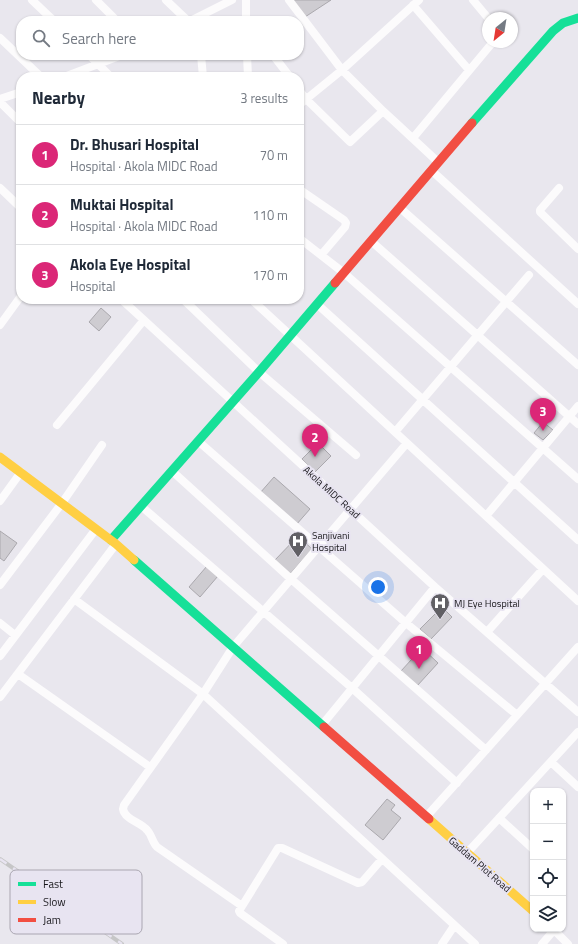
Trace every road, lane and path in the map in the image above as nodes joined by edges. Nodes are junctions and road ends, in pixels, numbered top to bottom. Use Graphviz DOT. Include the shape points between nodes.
graph roads {
  1 [pos="32,0"];
  2 [pos="96,0"];
  3 [pos="166,0"];
  4 [pos="232,0"];
  5 [pos="246,0"];
  6 [pos="289,0"];
  7 [pos="474,0"];
  8 [pos="224,1"];
  9 [pos="416,3"];
  10 [pos="483,12"];
  11 [pos="49,16"];
  12 [pos="112,16"];
  13 [pos="184,16"];
  14 [pos="203,16"];
  15 [pos="247,16"];
  16 [pos="301,16"];
  17 [pos="578,18"];
  18 [pos="304,20"];
  19 [pos="0,38"];
  20 [pos="488,48"];
  21 [pos="16,53"];
  22 [pos="23,60"];
  23 [pos="95,60"];
  24 [pos="109,60"];
  25 [pos="201,60"];
  26 [pos="247,60"];
  27 [pos="277,60"];
  28 [pos="99,64"];
  29 [pos="342,70"];
  30 [pos="469,70"];
  31 [pos="36,72"];
  32 [pos="77,72"];
  33 [pos="106,72"];
  34 [pos="203,72"];
  35 [pos="248,72"];
  36 [pos="286,72"];
  37 [pos="16,94"];
  38 [pos="304,96"];
  39 [pos="306,99"];
  40 [pos="0,101"];
  41 [pos="383,111"];
  42 [pos="16,118"];
  43 [pos="413,138"];
  44 [pos="438,162"];
  45 [pos="431,170"];
  46 [pos="0,188"];
  47 [pos="559,188"];
  48 [pos="304,192"];
  49 [pos="16,203"];
  50 [pos="400,207"];
  51 [pos="371,241"];
  52 [pos="304,242"];
  53 [pos="578,249"];
  54 [pos="321,255"];
  55 [pos="344,273"];
  56 [pos="529,275"];
  57 [pos="506,301"];
  58 [pos="16,303"];
  59 [pos="126,304"];
  60 [pos="188,304"];
  61 [pos="256,304"];
  62 [pos="317,304"];
  63 [pos="578,304"];
  64 [pos="144,320"];
  65 [pos="0,325"];
  66 [pos="477,334"];
  67 [pos="291,336"];
  68 [pos="578,365"];
  69 [pos="450,366"];
  70 [pos="260,372"];
  71 [pos="422,400"];
  72 [pos="233,402"];
  73 [pos="578,406"];
  74 [pos="569,416"];
  75 [pos="578,424"];
  76 [pos="56,425"];
  77 [pos="395,432"];
  78 [pos="198,442"];
  79 [pos="407,443"];
  80 [pos="102,445"];
  81 [pos="543,447"];
  82 [pos="356,455"];
  83 [pos="0,456"];
  84 [pos="172,471"];
  85 [pos="21,472"];
  86 [pos="578,479"];
  87 [pos="514,483"];
  88 [pos="0,501"];
  89 [pos="62,503"];
  90 [pos="141,506"];
  91 [pos="350,509"];
  92 [pos="486,516"];
  93 [pos="96,529"];
  94 [pos="578,540"];
  95 [pos="113,542"];
  96 [pos="318,547"];
  97 [pos="543,569"];
  98 [pos="291,579"];
  99 [pos="0,585"];
  100 [pos="436,587"];
  101 [pos="74,599"];
  102 [pos="578,601"];
  103 [pos="263,612"];
  104 [pos="0,623"];
  105 [pos="406,623"];
  106 [pos="487,632"];
  107 [pos="15,635"];
  108 [pos="233,647"];
  109 [pos="578,647"];
  110 [pos="379,655"];
  111 [pos="0,656"];
  112 [pos="18,674"];
  113 [pos="546,684"];
  114 [pos="352,688"];
  115 [pos="203,694"];
  116 [pos="0,698"];
  117 [pos="578,712"];
  118 [pos="517,715"];
  119 [pos="322,725"];
  120 [pos="578,732"];
  121 [pos="486,750"];
  122 [pos="550,762"];
  123 [pos="150,767"];
  124 [pos="457,783"];
  125 [pos="578,787"];
  126 [pos="426,817"];
  127 [pos="499,818"];
  128 [pos="530,846"];
  129 [pos="467,853"];
  130 [pos="382,859"];
  131 [pos="242,906"];
  132 [pos="530,908"];
  133 [pos="454,926"];
  134 [pos="552,932"];
  135 [pos="556,932"];
  136 [pos="283,944"];
  137 [pos="442,944"];
  138 [pos="475,944"];
  139 [pos="542,944"];
  140 [pos="568,944"];
  1 -- 11 [label="street"];
  2 -- 12 [label="street"];
  3 -- 13 [label="street"];
  4 -- 8 [label="street"];
  5 -- 15 [label="street"];
  6 -- 16 [label="street"];
  7 -- 10 [label="street"];
  8 -- 14 [label="street"];
  9 -- 29 [label="street"];
  9 -- 30 [label="street"];
  17 -- 44 [label="street" via="563,23 553,31"];
  18 -- 29 [label="street"];
  19 -- 21 [label="street"];
  20 -- 30 [label="street"];
  22 -- 31 [label="street"];
  23 -- 28 [label="street"];
  24 -- 28 [label="street"];
  25 -- 34 [label="street"];
  26 -- 35 [label="street"];
  27 -- 36 [label="street"];
  28 -- 32 [label="street"];
  28 -- 33 [label="street"];
  29 -- 39 [label="street"];
  29 -- 41 [label="street"];
  30 -- 43 [label="street"];
  37 -- 40 [label="street"];
  38 -- 39 [label="street"];
  39 -- 41 [label="street" via="350,142"];
  40 -- 42 [label="street"];
  41 -- 43 [label="street"];
  43 -- 44 [label="street"];
  44 -- 45 [label="street"];
  45 -- 50 [label="street"];
  45 -- 63 [label="street"];
  46 -- 49 [label="street"];
  47 -- 53 [label="street" via="540,212"];
  48 -- 54 [label="street" via="346,223"];
  50 -- 51 [label="street"];
  50 -- 57 [label="street"];
  51 -- 55 [label="street"];
  51 -- 66 [label="street"];
  52 -- 54 [label="street"];
  54 -- 55 [label="street"];
  55 -- 62 [label="street"];
  55 -- 69 [label="street"];
  56 -- 57 [label="street"];
  57 -- 66 [label="street"];
  57 -- 68 [label="street"];
  58 -- 65 [label="street"];
  59 -- 64 [label="street, Akola MIDC Road"];
  60 -- 70 [label="street"];
  61 -- 67 [label="street"];
  62 -- 67 [label="street"];
  62 -- 71 [label="street"];
  64 -- 72 [label="street, Akola MIDC Road"];
  64 -- 76 [label="street"];
  66 -- 69 [label="street"];
  66 -- 74 [label="street"];
  67 -- 70 [label="street"];
  67 -- 77 [label="street"];
  69 -- 71 [label="street"];
  69 -- 81 [label="street"];
  70 -- 72 [label="street"];
  70 -- 82 [label="street"];
  71 -- 77 [label="street"];
  71 -- 87 [label="street"];
  72 -- 78 [label="street"];
  72 -- 91 [label="street, Akola MIDC Road"];
  73 -- 74 [label="street"];
  74 -- 75 [label="street"];
  74 -- 81 [label="street"];
  77 -- 79 [label="street"];
  78 -- 84 [label="street"];
  78 -- 96 [label="street"];
  79 -- 91 [label="street"];
  79 -- 92 [label="street"];
  80 -- 89 [label="street"];
  81 -- 86 [label="street"];
  81 -- 87 [label="street"];
  83 -- 85 [label="street"];
  84 -- 90 [label="street"];
  84 -- 98 [label="street"];
  85 -- 88 [label="street"];
  85 -- 89 [label="street"];
  87 -- 92 [label="street"];
  87 -- 94 [label="street"];
  89 -- 93 [label="street"];
  89 -- 99 [label="street"];
  90 -- 95 [label="street"];
  90 -- 103 [label="street"];
  91 -- 96 [label="street"];
  91 -- 100 [label="street, Akola MIDC Road"];
  92 -- 97 [label="street"];
  93 -- 95 [label="street"];
  93 -- 107 [label="street"];
  95 -- 101 [label="street"];
  95 -- 108 [label="street"];
  96 -- 98 [label="street"];
  96 -- 105 [label="street"];
  97 -- 102 [label="street"];
  97 -- 106 [label="street"];
  98 -- 103 [label="street"];
  98 -- 110 [label="street"];
  100 -- 105 [label="street"];
  100 -- 106 [label="street, Akola MIDC Road"];
  101 -- 112 [label="street"];
  101 -- 115 [label="street"];
  103 -- 108 [label="street"];
  103 -- 114 [label="street"];
  104 -- 107 [label="street"];
  105 -- 110 [label="street"];
  105 -- 118 [label="street"];
  106 -- 113 [label="street, Akola MIDC Road"];
  107 -- 111 [label="street"];
  108 -- 115 [label="street"];
  108 -- 119 [label="street"];
  109 -- 113 [label="street"];
  110 -- 114 [label="street"];
  110 -- 121 [label="street"];
  112 -- 116 [label="street"];
  112 -- 123 [label="street"];
  113 -- 117 [label="street, Akola MIDC Road"];
  113 -- 118 [label="street"];
  114 -- 119 [label="street"];
  114 -- 124 [label="street"];
  115 -- 123 [label="street"];
  115 -- 130 [label="street"];
  118 -- 121 [label="street"];
  119 -- 126 [label="street"];
  120 -- 122 [label="street"];
  121 -- 124 [label="street"];
  122 -- 125 [label="street"];
  122 -- 127 [label="street"];
  123 -- 131 [label="street" via="124,805 123,812 147,830 157,847"];
  124 -- 126 [label="street"];
  126 -- 129 [label="street, Gaddam Plot Road"];
  127 -- 128 [label="street"];
  127 -- 129 [label="street"];
  129 -- 132 [label="street, Gaddam Plot Road"];
  130 -- 131 [label="street" via="358,884 278,848"];
  130 -- 133 [label="street"];
  131 -- 136 [label="street" via="240,913"];
  133 -- 137 [label="street"];
  133 -- 138 [label="street"];
  134 -- 139 [label="street"];
  135 -- 140 [label="street"];
}
